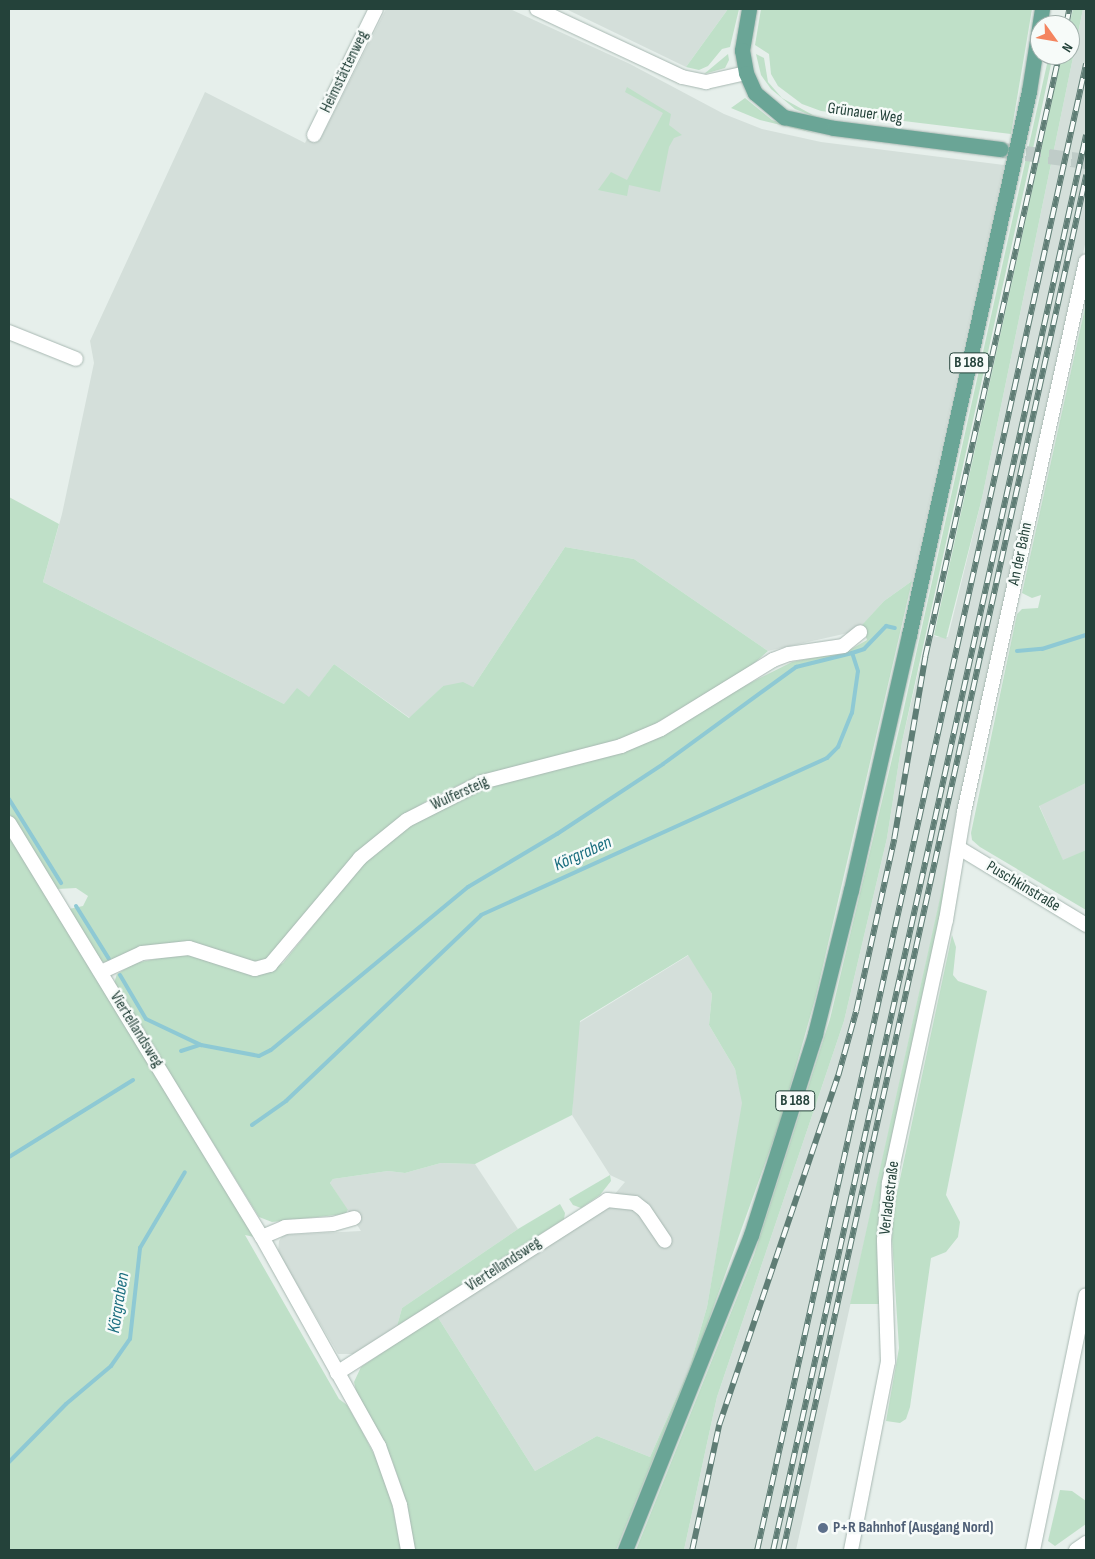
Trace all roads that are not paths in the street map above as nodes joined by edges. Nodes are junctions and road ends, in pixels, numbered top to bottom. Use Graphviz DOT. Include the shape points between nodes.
graph roads {
  1 [pos="376,9"];
  2 [pos="536,9"];
  3 [pos="749,9"];
  4 [pos="1042,9"];
  5 [pos="746,73"];
  6 [pos="314,135"];
  7 [pos="1001,150"];
  8 [pos="1086,261"];
  9 [pos="9,332"];
  10 [pos="76,359"];
  11 [pos="860,632"];
  12 [pos="9,823"];
  13 [pos="959,848"];
  14 [pos="1086,925"];
  15 [pos="101,972"];
  16 [pos="354,1218"];
  17 [pos="262,1237"];
  18 [pos="665,1241"];
  19 [pos="1086,1295"];
  20 [pos="337,1373"];
  21 [pos="1086,1543"];
  22 [pos="408,1550"];
  23 [pos="625,1550"];
  24 [pos="851,1550"];
  25 [pos="1033,1550"];
  26 [pos="1076,1550"];
  1 -- 6 [label="street, Heimstättenweg"];
  2 -- 5 [label="street" via="682,77 706,82"];
  3 -- 5 [label="main road, Grünauer Weg" via="742,50"];
  4 -- 23 [label="main road, B 188" via="1029,90 909,635 815,1034 751,1235"];
  5 -- 7 [label="main road, Grünauer Weg" via="755,93 770,107 803,123"];
  8 -- 13 [label="street, An der Bahn" via="964,812"];
  9 -- 10 [label="street"];
  11 -- 15 [label="street, Wulfersteig" via="842,646 788,654 773,660 661,729 621,746 482,782 406,820 360,858 270,965 255,969 189,948 142,953"];
  12 -- 15 [label="street, Viertellandsweg"];
  13 -- 14 [label="street, Puschkinstraße"];
  13 -- 24 [label="street, Verladestraße" via="889,1184 884,1240 888,1362"];
  15 -- 17 [label="street, Viertellandsweg"];
  16 -- 17 [label="street" via="332,1224 285,1228"];
  17 -- 20 [label="street, Viertellandsweg"];
  18 -- 20 [label="street, Viertellandsweg" via="644,1210 635,1203 607,1200"];
  19 -- 25 [label="street"];
  20 -- 22 [label="street, Viertellandsweg" via="379,1446 400,1505"];
  21 -- 26 [label="street"];
}
